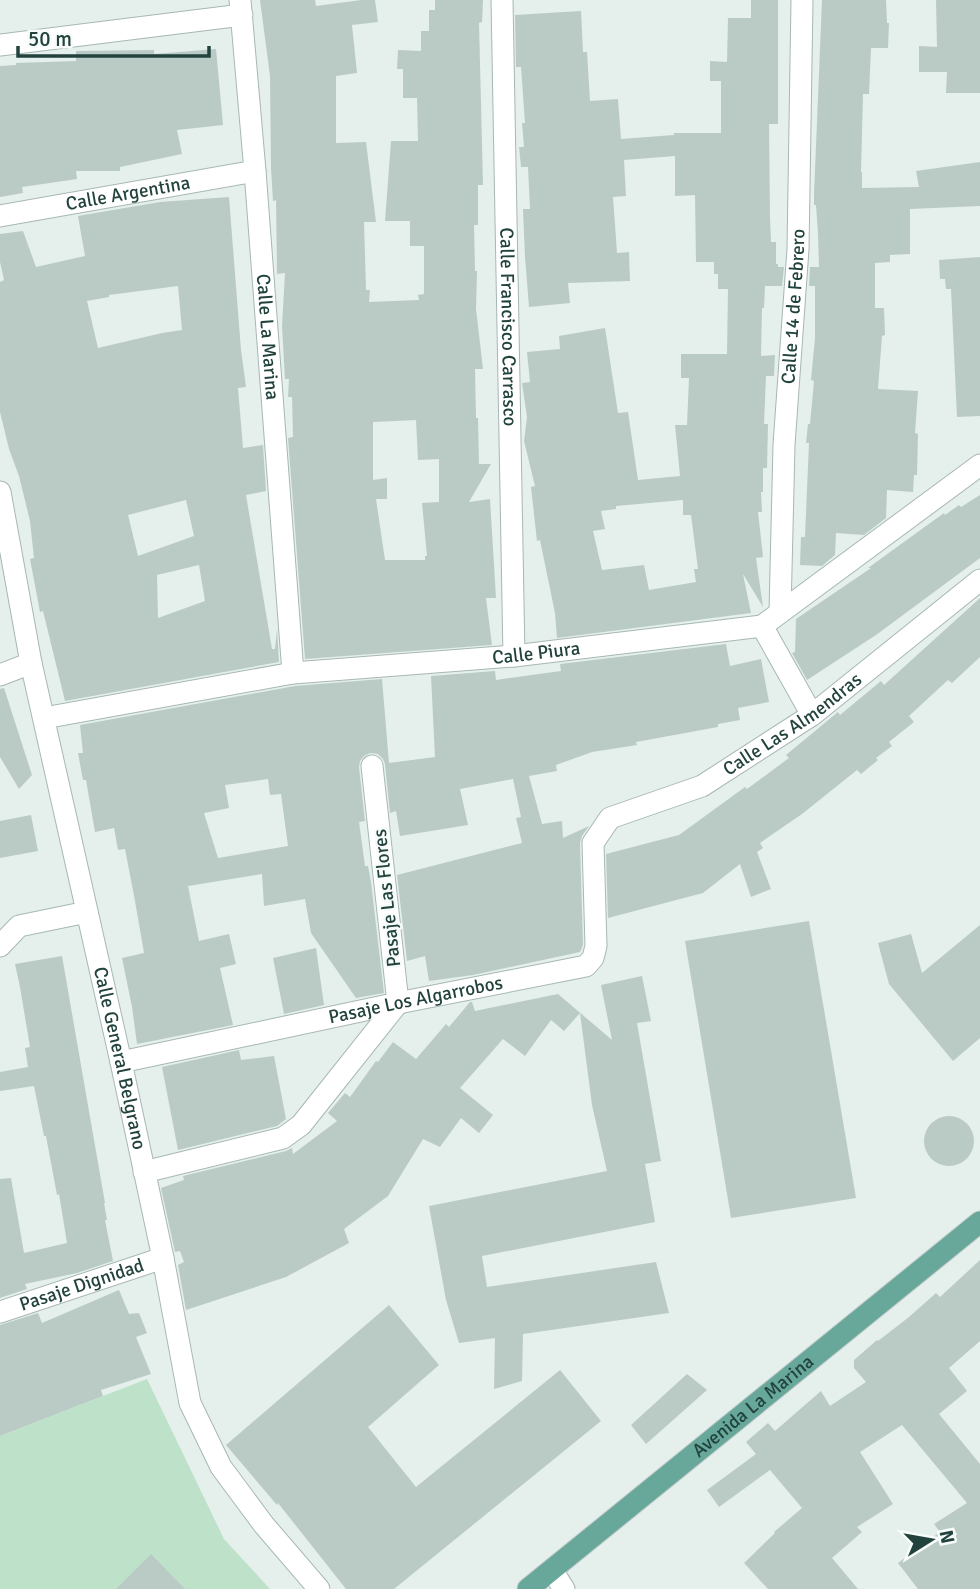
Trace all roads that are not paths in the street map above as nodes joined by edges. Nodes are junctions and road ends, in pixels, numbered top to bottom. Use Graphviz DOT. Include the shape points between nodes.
graph roads {
  1 [pos="502,0"];
  2 [pos="802,0"];
  3 [pos="241,7"];
  4 [pos="0,45"];
  5 [pos="255,171"];
  6 [pos="0,216"];
  7 [pos="980,466"];
  8 [pos="0,492"];
  9 [pos="980,579"];
  10 [pos="780,612"];
  11 [pos="762,626"];
  12 [pos="514,656"];
  13 [pos="31,663"];
  14 [pos="293,673"];
  15 [pos="0,675"];
  16 [pos="812,715"];
  17 [pos="44,718"];
  18 [pos="372,766"];
  19 [pos="593,843"];
  20 [pos="87,912"];
  21 [pos="0,946"];
  22 [pos="398,1003"];
  23 [pos="121,1062"];
  24 [pos="144,1172"];
  25 [pos="980,1222"];
  26 [pos="163,1258"];
  27 [pos="0,1312"];
  28 [pos="552,1570"];
  29 [pos="319,1589"];
  30 [pos="528,1589"];
  31 [pos="564,1589"];
  1 -- 12 [label="street, Calle Francisco Carrasco"];
  2 -- 10 [label="street, Calle 14 de Febrero" via="798,249 784,445"];
  3 -- 4 [label="street"];
  3 -- 5 [label="street, Calle La Marina"];
  5 -- 6 [label="street, Calle Argentina"];
  5 -- 14 [label="street, Calle La Marina"];
  7 -- 10 [label="street"];
  8 -- 13 [label="street, Calle General Belgrano"];
  9 -- 16 [label="street, Calle Las Almendras"];
  10 -- 11 [label="street"];
  11 -- 12 [label="street, Calle Piura"];
  11 -- 16 [label="street"];
  12 -- 14 [label="street, Calle Piura"];
  13 -- 15 [label="street"];
  13 -- 17 [label="street, Calle General Belgrano"];
  14 -- 17 [label="street, Calle Piura"];
  16 -- 19 [label="street, Calle Las Almendras" via="702,786 610,818"];
  17 -- 20 [label="street, Calle General Belgrano"];
  18 -- 22 [label="street, Pasaje Las Flores"];
  19 -- 22 [label="street, Pasaje Los Algarrobos" via="596,946 586,966"];
  20 -- 21 [label="street" via="19,926"];
  20 -- 23 [label="street, Calle General Belgrano"];
  22 -- 23 [label="street, Pasaje Los Algarrobos"];
  22 -- 24 [label="street" via="301,1125 283,1138"];
  23 -- 24 [label="street, Calle General Belgrano"];
  24 -- 26 [label="street, Calle General Belgrano"];
  25 -- 28 [label="main road, Avenida La Marina"];
  26 -- 27 [label="street, Pasaje Dignidad"];
  26 -- 29 [label="street, Calle General Belgrano" via="190,1403 221,1467"];
  28 -- 30 [label="main road, Avenida La Marina"];
  28 -- 31 [label="street"];
}
